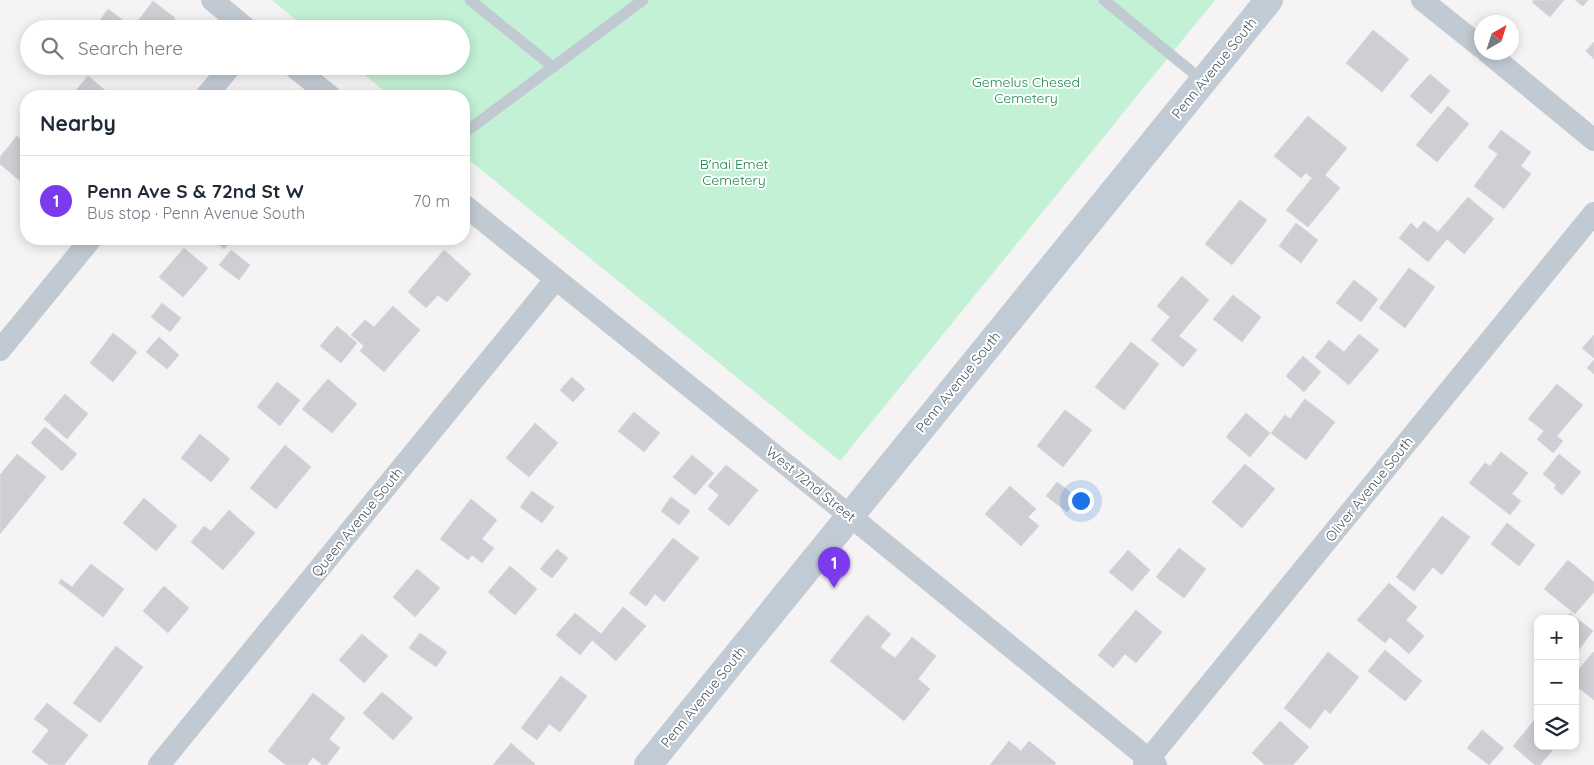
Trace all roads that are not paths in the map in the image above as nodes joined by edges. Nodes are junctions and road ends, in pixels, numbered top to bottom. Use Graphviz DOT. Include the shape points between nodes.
graph roads {
  1 [pos="212,0"];
  2 [pos="470,0"];
  3 [pos="643,0"];
  4 [pos="1104,0"];
  5 [pos="1269,0"];
  6 [pos="1422,0"];
  7 [pos="236,20"];
  8 [pos="1474,42"];
  9 [pos="1497,60"];
  10 [pos="552,66"];
  11 [pos="224,75"];
  12 [pos="304,75"];
  13 [pos="1203,82"];
  14 [pos="211,90"];
  15 [pos="323,90"];
  16 [pos="470,128"];
  17 [pos="1594,140"];
  18 [pos="470,210"];
  19 [pos="1594,214"];
  20 [pos="85,245"];
  21 [pos="555,280"];
  22 [pos="0,350"];
  23 [pos="850,516"];
  24 [pos="1150,763"];
  25 [pos="159,765"];
  26 [pos="648,765"];
  1 -- 7 [label="street"];
  2 -- 10 [label="lane"];
  3 -- 10 [label="lane"];
  4 -- 13 [label="lane"];
  5 -- 13 [label="main road, Penn Avenue South"];
  6 -- 8 [label="street"];
  9 -- 17 [label="street"];
  10 -- 16 [label="lane"];
  11 -- 14 [label="street"];
  12 -- 15 [label="street"];
  13 -- 23 [label="main road, Penn Avenue South"];
  18 -- 21 [label="street, West 72nd Street"];
  19 -- 24 [label="street, Oliver Avenue South"];
  20 -- 22 [label="street"];
  21 -- 23 [label="street, West 72nd Street"];
  21 -- 25 [label="street, Queen Avenue South"];
  23 -- 24 [label="street, West 72nd Street"];
  23 -- 26 [label="main road, Penn Avenue South"];
}
